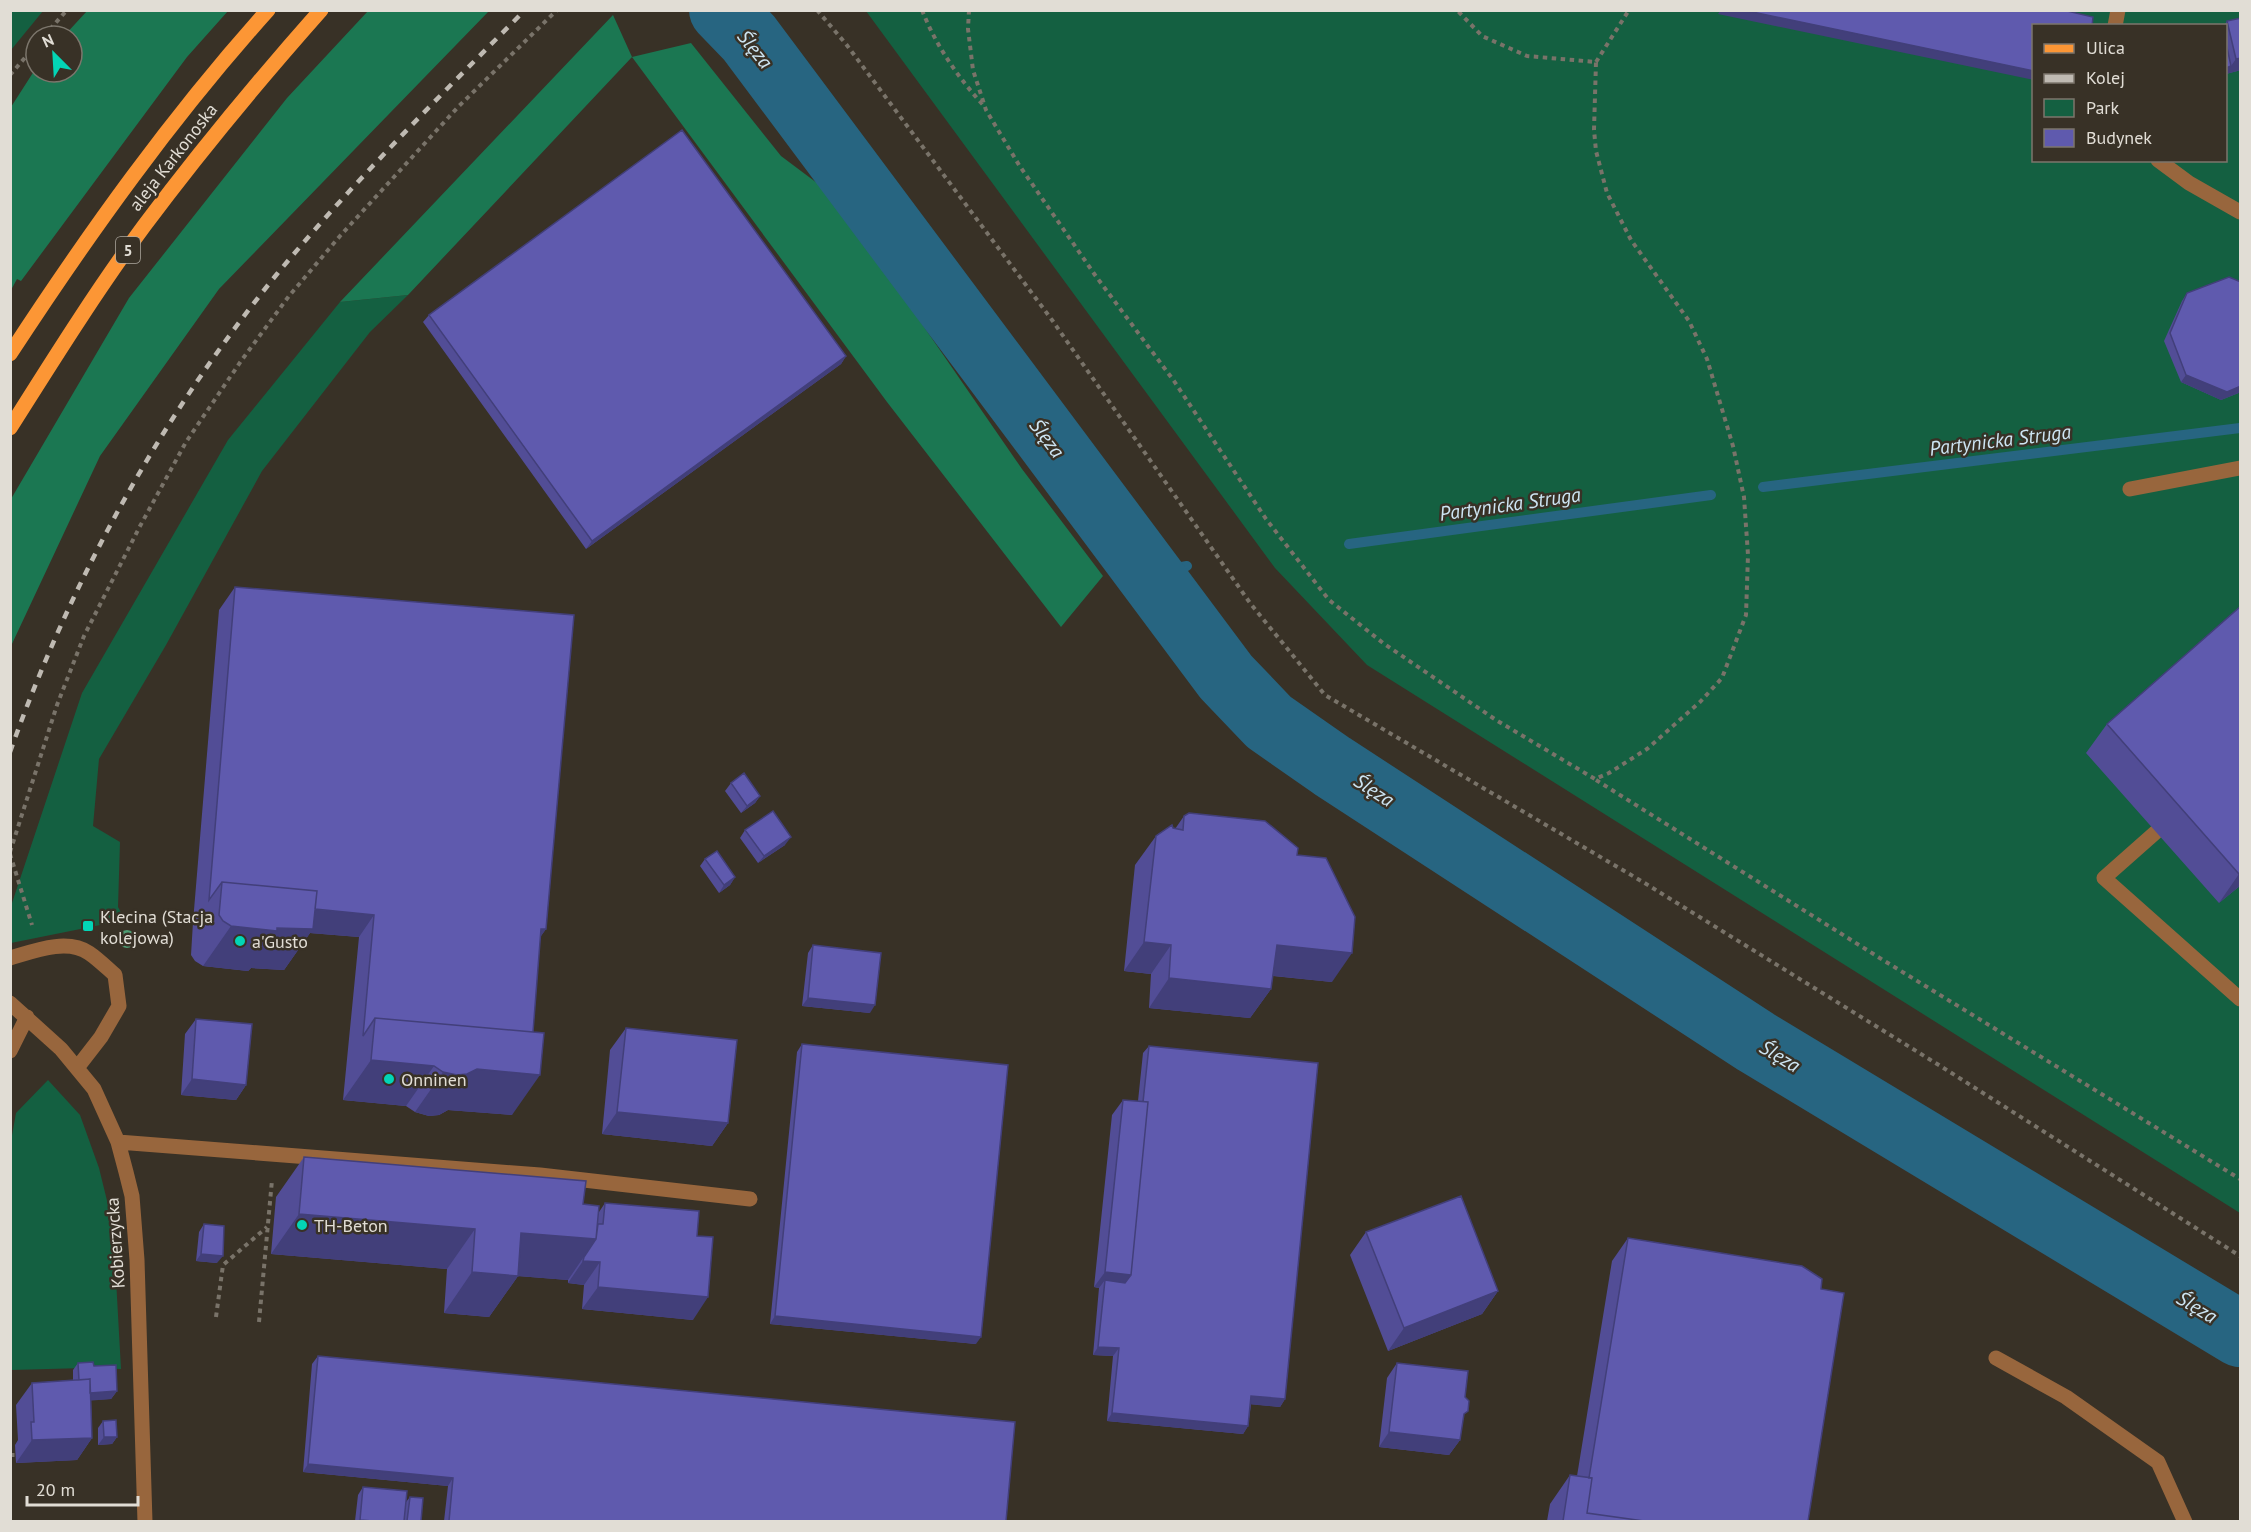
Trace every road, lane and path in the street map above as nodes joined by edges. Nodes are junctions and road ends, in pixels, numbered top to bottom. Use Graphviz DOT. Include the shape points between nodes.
graph roads {
  1 [pos="67,10"];
  2 [pos="268,10"];
  3 [pos="321,10"];
  4 [pos="557,10"];
  5 [pos="817,10"];
  6 [pos="922,10"];
  7 [pos="969,10"];
  8 [pos="1457,10"];
  9 [pos="1629,10"];
  10 [pos="55,24"];
  11 [pos="24,59"];
  12 [pos="1596,62"];
  13 [pos="10,75"];
  14 [pos="986,110"];
  15 [pos="2161,162"];
  16 [pos="2241,212"];
  17 [pos="10,354"];
  18 [pos="10,428"];
  19 [pos="2241,468"];
  20 [pos="2130,489"];
  21 [pos="1595,779"];
  22 [pos="2156,832"];
  23 [pos="10,853"];
  24 [pos="40,950"];
  25 [pos="10,958"];
  26 [pos="2241,999"];
  27 [pos="10,1003"];
  28 [pos="27,1017"];
  29 [pos="10,1051"];
  30 [pos="77,1068"];
  31 [pos="118,1142"];
  32 [pos="274,1154"];
  33 [pos="2241,1179"];
  34 [pos="750,1199"];
  35 [pos="268,1226"];
  36 [pos="2241,1256"];
  37 [pos="216,1317"];
  38 [pos="259,1322"];
  39 [pos="1996,1358"];
  40 [pos="146,1521"];
  41 [pos="2185,1521"];
  1 -- 10 [label="path"];
  2 -- 17 [label="main road, aleja Karkonoska / 5" via="198,91 129,181"];
  3 -- 18 [label="main road, aleja Karkonoska / 5" via="235,108 143,227"];
  4 -- 23 [label="path" via="458,107 325,253 241,361 186,442 84,636 57,705"];
  5 -- 36 [label="path" via="1052,320 1250,603 1325,695 1643,882"];
  6 -- 14 [label="path" via="932,36"];
  7 -- 14 [label="path" via="973,70"];
  8 -- 12 [label="path" via="1482,36 1527,56"];
  9 -- 12 [label="path"];
  11 -- 13 [label="path"];
  12 -- 21 [label="path" via="1594,129 1607,193 1631,240 1689,321 1707,359 1744,497 1748,555 1746,615 1722,678 1647,749"];
  14 -- 21 [label="path" via="1095,275 1174,381 1266,519 1329,600 1383,643 1496,720"];
  15 -- 16 [label="street"];
  19 -- 20 [label="street"];
  21 -- 33 [label="path"];
  22 -- 26 [label="street" via="2103,878"];
  23 -- 24 [label="path"];
  24 -- 25 [label="street"];
  24 -- 30 [label="street" via="71,946 89,952 115,975 119,1006"];
  27 -- 28 [label="street, Kobierzycka"];
  28 -- 29 [label="street"];
  28 -- 30 [label="street, Kobierzycka"];
  30 -- 31 [label="street, Kobierzycka" via="94,1089"];
  31 -- 32 [label="street"];
  31 -- 40 [label="street, Kobierzycka" via="132,1196 137,1260"];
  32 -- 34 [label="street" via="540,1175"];
  32 -- 35 [label="path"];
  35 -- 37 [label="path" via="223,1265"];
  35 -- 38 [label="path"];
  39 -- 41 [label="street" via="2066,1397 2158,1462"];
}
